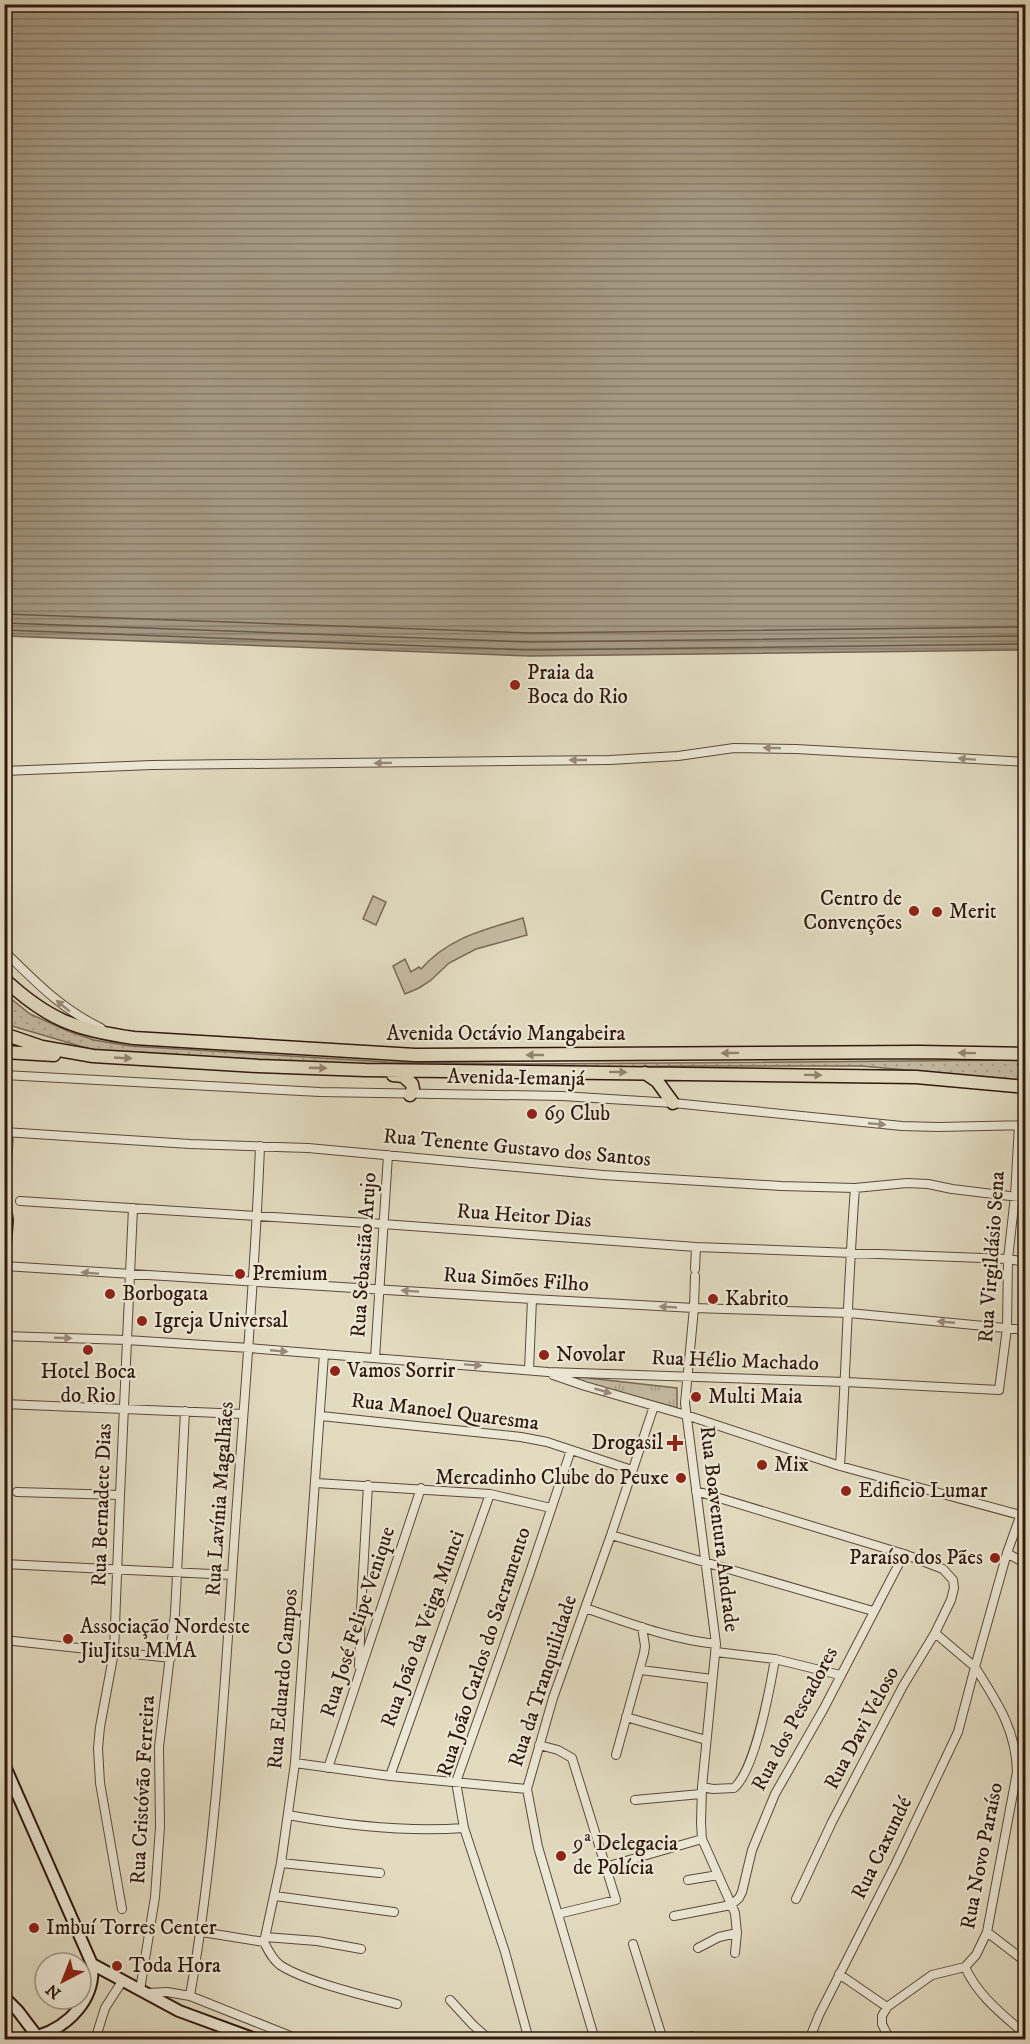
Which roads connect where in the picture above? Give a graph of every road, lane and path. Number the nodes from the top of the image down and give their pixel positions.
1 (1026, 762) edge
2 (4, 771) edge
3 (4, 951) edge
4 (4, 979) edge
5 (4, 1034) edge
6 (134, 1038) junction
7 (4, 1052) edge
8 (1026, 1054) edge
9 (93, 1056) junction
10 (365, 1070) junction
11 (645, 1073) junction
12 (4, 1075) edge
13 (1026, 1087) edge
14 (410, 1095) junction
15 (673, 1102) junction
16 (1022, 1125) edge
17 (4, 1132) edge
18 (260, 1146) junction
19 (388, 1155) junction
20 (855, 1188) junction
21 (1015, 1196) junction
22 (1026, 1198) edge
23 (20, 1201) dead end
24 (4, 1202) edge
25 (133, 1208) junction
26 (257, 1216) junction
27 (383, 1224) junction
28 (696, 1247) junction
29 (850, 1252) junction
30 (1008, 1259) junction
31 (4, 1262) edge
32 (1026, 1262) edge
33 (4, 1266) edge
34 (131, 1276) junction
35 (253, 1282) junction
36 (379, 1289) junction
37 (532, 1299) junction
38 (694, 1308) junction
39 (849, 1313) junction
40 (1007, 1328) junction
41 (1026, 1330) edge
42 (4, 1336) edge
43 (127, 1340) junction
44 (249, 1348) junction
45 (324, 1354) junction
46 (375, 1358) junction
47 (529, 1370) junction
48 (548, 1372) junction
49 (687, 1377) junction
50 (846, 1382) junction
51 (999, 1390) joint
52 (4, 1404) edge
53 (654, 1406) junction
54 (124, 1408) junction
55 (185, 1411) junction
56 (243, 1414) junction
57 (686, 1415) junction
58 (321, 1416) junction
59 (571, 1450) junction
60 (840, 1466) junction
61 (632, 1470) junction
62 (316, 1483) junction
63 (368, 1485) junction
64 (422, 1488) junction
65 (696, 1491) junction
66 (17, 1492) dead end
67 (490, 1494) junction
68 (120, 1495) junction
69 (1026, 1500) edge
70 (551, 1508) junction
71 (1020, 1515) junction
72 (611, 1535) junction
73 (1007, 1553) junction
74 (904, 1554) junction
75 (706, 1562) junction
76 (4, 1564) edge
77 (1026, 1564) edge
78 (117, 1571) junction
79 (178, 1573) junction
80 (232, 1575) junction
81 (585, 1608) junction
82 (873, 1611) junction
83 (642, 1627) junction
84 (936, 1634) junction
85 (4, 1640) edge
86 (716, 1648) junction
87 (114, 1652) junction
88 (171, 1658) junction
89 (775, 1659) junction
90 (975, 1667) junction
91 (641, 1670) junction
92 (359, 1674) junction
93 (840, 1675) junction
94 (712, 1679) junction
95 (626, 1717) junction
96 (706, 1740) junction
97 (538, 1745) junction
98 (616, 1755) dead end
99 (295, 1763) junction
100 (4, 1764) edge
101 (328, 1768) junction
102 (390, 1776) junction
103 (456, 1782) junction
104 (527, 1790) junction
105 (701, 1790) junction
106 (635, 1800) dead end
107 (288, 1815) junction
108 (464, 1828) junction
109 (702, 1839) junction
110 (282, 1863) junction
111 (605, 1867) junction
112 (380, 1873) dead end
113 (718, 1875) junction
114 (688, 1880) dead end
115 (275, 1896) junction
116 (796, 1899) dead end
117 (731, 1905) junction
118 (123, 1909) dead end
119 (394, 1912) dead end
120 (558, 1914) junction
121 (674, 1916) dead end
122 (202, 1932) junction
123 (987, 1932) junction
124 (737, 1933) junction
125 (265, 1939) junction
126 (633, 1944) dead end
127 (698, 1948) dead end
128 (362, 1949) dead end
129 (86, 1951) edge
130 (735, 1953) dead end
131 (1026, 1962) edge
132 (93, 1965) edge
133 (965, 1967) junction
134 (839, 1974) junction
135 (123, 1980) junction
136 (144, 1991) junction
137 (190, 1996) junction
138 (4, 1997) edge
139 (450, 2000) dead end
140 (397, 2004) dead end
141 (887, 2007) junction
142 (76, 2011) edge
143 (1026, 2035) edge
144 (692, 2036) dead end
145 (39, 2038) edge
146 (298, 2038) edge
147 (95, 2040) edge
148 (258, 2040) edge
149 (490, 2040) edge
150 (529, 2040) edge
151 (594, 2040) edge
152 (663, 2040) edge
153 (678, 2040) edge
154 (809, 2040) edge
155 (890, 2040) edge

1 -> 2 street
6 -> 3 street
4 - 6 main road, Avenida Octávio Mangabeira
5 - 9 main road, Avenida Octávio Mangabeira
8 -> 6 main road, Avenida Octávio Mangabeira
7 - 9 main road
9 -> 10 main road, Avenida Octávio Mangabeira
10 -> 11 main road, Avenida Octávio Mangabeira
10 - 14 main road
11 -> 13 main road, Avenida Octávio Mangabeira
11 - 15 main road
12 - 14 street, Avenida Iemanjá
14 - 15 street, Avenida Iemanjá
15 -> 16 street, Avenida Iemanjá
16 - 21 street, Rua Virgildásio Sena
17 - 18 street, Rua Tenente Gustavo dos Santos
18 - 19 street, Rua Tenente Gustavo dos Santos
18 - 26 street, Rua Lavínia Magalhães
19 - 20 street, Rua Tenente Gustavo dos Santos
19 - 27 street, Rua Sebastião Arujo
20 - 21 street, Rua Tenente Gustavo dos Santos
20 - 29 street
21 - 22 street, Rua Tenente Gustavo dos Santos
21 - 30 street, Rua Virgildásio Sena
23 - 25 street, Rua Heitor Dias
24 - 31 street
25 - 26 street, Rua Heitor Dias
25 - 34 street, Rua Bernadete Dias
26 - 27 street, Rua Heitor Dias
26 - 35 street, Rua Lavínia Magalhães
27 - 28 street, Rua Heitor Dias
27 - 36 street, Rua Sebastião Arujo
28 - 29 street, Rua Heitor Dias
28 - 38 street, Rua Boaventura Andrade
29 - 30 street, Rua Heitor Dias
29 - 39 street
30 - 32 street, Rua Heitor Dias
30 - 40 street, Rua Virgildásio Sena
34 -> 33 street, Rua Simões Filho
34 - 35 street, Rua Simões Filho
34 - 43 street, Rua Bernadete Dias
35 - 36 street, Rua Simões Filho
35 - 44 street, Rua Lavínia Magalhães
37 -> 36 street, Rua Simões Filho
36 - 46 street, Rua Sebastião Arujo
38 -> 37 street, Rua Simões Filho
37 - 47 street
38 - 39 street, Rua Simões Filho
38 - 49 street, Rua Boaventura Andrade
40 -> 39 street, Rua Simões Filho
39 - 50 street
40 - 41 street, Rua Simões Filho
40 - 51 street, Rua Virgildásio Sena
42 -> 43 street, Rua Hélio Machado
43 - 44 street, Rua Hélio Machado
43 - 54 street, Rua Bernadete Dias
44 -> 45 street, Rua Hélio Machado
44 - 56 street, Rua Lavínia Magalhães
45 - 46 street, Rua Hélio Machado
45 - 58 street, Rua Eduardo Campos
46 -> 47 street, Rua Hélio Machado
47 - 48 street, Rua Hélio Machado
48 - 49 street, Rua Hélio Machado
48 -> 53 street
49 - 50 street, Rua Hélio Machado
49 - 57 street, Rua Boaventura Andrade
50 - 51 street, Rua Hélio Machado
50 - 60 street
52 - 54 street
53 - 57 street
53 - 61 street, Rua da Tranquilidade
54 - 55 street
54 - 68 street, Rua Bernadete Dias
55 - 56 street
55 - 79 street, Rua Cristóvão Ferreira
56 - 80 street, Rua Lavínia Magalhães
57 - 60 street
57 - 65 street, Rua Boaventura Andrade
58 - 59 street, Rua Manoel Quaresma
58 - 62 street, Rua Eduardo Campos
59 - 61 street, Rua Manoel Quaresma
59 - 70 street, Rua João Carlos do Sacramento
60 - 71 street
61 - 72 street, Rua da Tranquilidade
62 - 63 street
62 - 99 street, Rua Eduardo Campos
63 - 64 street
63 - 92 street
64 - 67 street
64 - 92 street, Rua José Felipe Venique
65 - 74 street
65 - 75 street, Rua Boaventura Andrade
66 - 68 street
67 - 70 street
67 - 102 street, Rua João da Veiga Munci
68 - 78 street, Rua Bernadete Dias
69 - 71 street
70 - 103 street, Rua João Carlos do Sacramento
71 - 73 street
72 - 75 street
72 - 81 street, Rua da Tranquilidade
73 - 77 street
73 - 90 street
74 - 82 street, Rua dos Pescadores
74 - 84 street, Rua Davi Veloso
75 - 82 street
75 - 86 street, Rua Boaventura Andrade
76 - 78 street
78 - 79 street
78 - 87 street, Rua Bernadete Dias
79 - 80 street
79 - 88 street, Rua Cristóvão Ferreira
80 - 122 street, Rua Lavínia Magalhães
81 - 83 street
81 - 97 street, Rua da Tranquilidade
82 - 93 street, Rua dos Pescadores
83 - 86 street
83 - 91 street
84 - 90 street, Rua Novo Paraíso
84 - 116 street, Rua Davi Veloso
85 - 87 street
86 - 89 street
86 - 94 street, Rua Boaventura Andrade
87 - 88 street
87 - 118 street, Rua Bernadete Dias
88 - 136 street, Rua Cristóvão Ferreira
89 - 93 street
89 - 105 street
90 - 123 street, Rua Novo Paraíso
90 - 134 street, Rua Caxundé
91 - 94 street
91 - 95 street
92 - 101 street, Rua José Felipe Venique
93 - 117 street, Rua dos Pescadores
94 - 96 street, Rua Boaventura Andrade
95 - 96 street
95 - 98 street
96 - 105 street, Rua Boaventura Andrade
97 - 104 street, Rua da Tranquilidade
97 - 111 street
99 - 101 street
99 - 107 street, Rua Eduardo Campos
100 - 129 street
101 - 102 street
102 - 103 street
103 - 104 street
103 - 108 street, Rua João Carlos do Sacramento
104 - 120 street, Rua da Tranquilidade
105 - 106 street
105 - 109 street, Rua Boaventura Andrade
107 - 108 street
107 - 110 street, Rua Eduardo Campos
108 - 150 street, Rua João Carlos do Sacramento
109 - 111 street
109 - 113 street
110 - 112 street
110 - 115 street, Rua Eduardo Campos
111 - 120 street
113 - 114 street
113 - 117 street
115 - 119 street
115 - 125 street, Rua Eduardo Campos
117 - 121 street
117 - 124 street
120 - 151 street, Rua da Tranquilidade
122 - 125 street
122 - 137 street, Rua Lavínia Magalhães
123 - 131 street
123 - 133 street, Rua Novo Paraíso
124 - 127 street
124 - 130 street
125 - 128 street
125 - 140 street
126 - 152 street
132 - 135 street
133 - 141 street
133 - 143 street
134 - 141 street
134 - 154 street, Rua Caxundé
135 - 136 street
135 - 147 street
136 - 137 street
136 - 148 street
137 - 146 street
138 - 145 street
139 - 149 street
141 - 155 street
142 - 145 street
144 - 153 street

